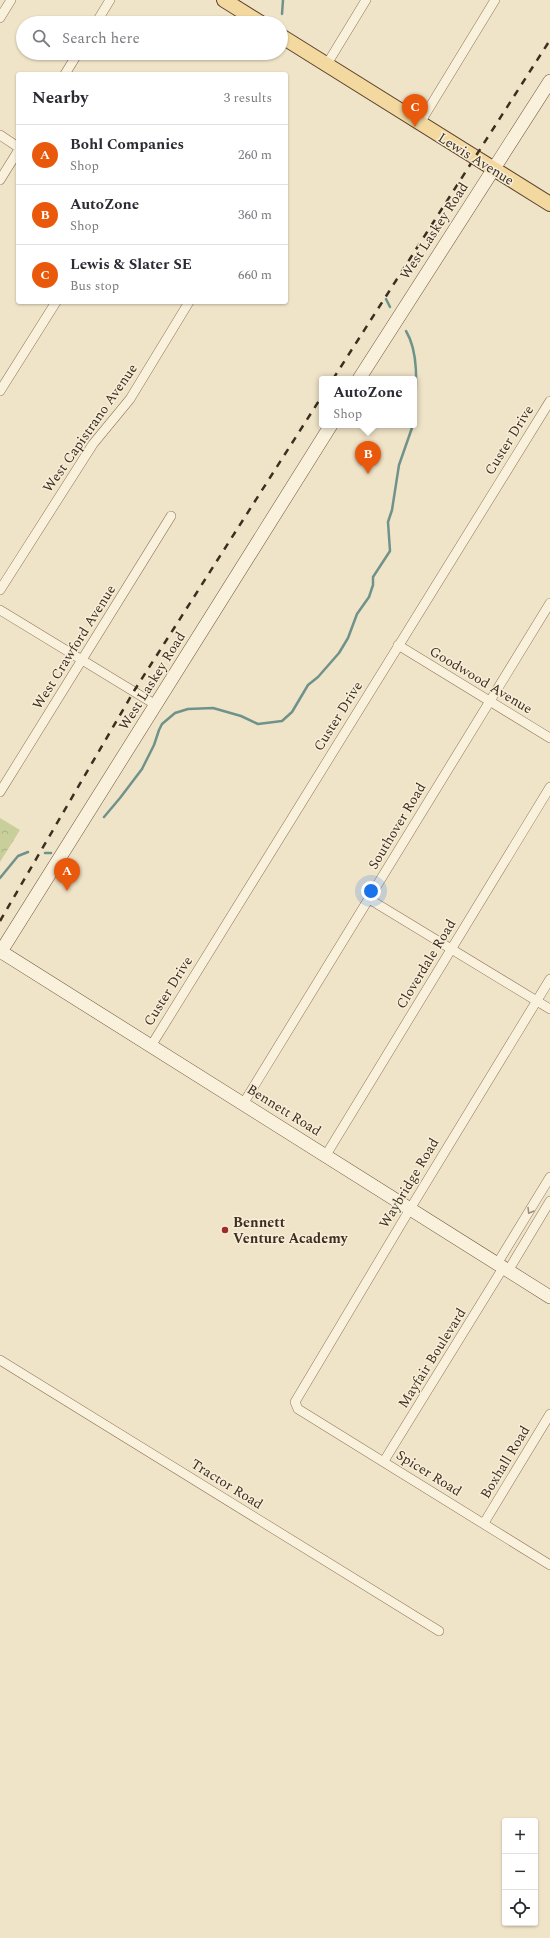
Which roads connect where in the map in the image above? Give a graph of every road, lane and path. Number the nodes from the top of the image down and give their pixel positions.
1 (11, 0) edge
2 (110, 0) edge
3 (366, 0) edge
4 (495, 0) edge
5 (232, 2) edge
6 (100, 16) edge
7 (251, 16) edge
8 (0, 18) edge
9 (288, 40) edge
10 (74, 60) edge
11 (327, 64) junction
12 (66, 72) edge
13 (550, 81) edge
14 (420, 123) junction
15 (0, 136) edge
16 (16, 146) edge
17 (16, 154) edge
18 (493, 170) junction
19 (0, 180) edge
20 (550, 204) edge
21 (55, 304) edge
22 (188, 304) edge
23 (361, 376) edge
24 (0, 392) edge
25 (550, 401) edge
26 (329, 428) edge
27 (171, 516) dead end
28 (0, 590) edge
29 (550, 603) edge
30 (0, 610) edge
31 (398, 646) junction
32 (82, 660) junction
33 (490, 702) junction
34 (156, 705) junction
35 (550, 738) edge
36 (550, 787) edge
37 (0, 792) edge
38 (369, 899) junction
39 (451, 949) junction
40 (0, 952) edge
41 (550, 979) edge
42 (537, 1001) junction
43 (550, 1009) edge
44 (151, 1046) junction
45 (243, 1104) junction
46 (326, 1155) junction
47 (550, 1177) edge
48 (550, 1201) edge
49 (410, 1209) junction
50 (502, 1268) junction
51 (550, 1297) edge
52 (0, 1360) edge
53 (295, 1402) joint
54 (550, 1414) edge
55 (384, 1462) junction
56 (484, 1524) junction
57 (550, 1565) edge
58 (440, 1631) dead end

1 - 8 street
2 - 6 street
3 - 11 street
4 - 14 street
5 - 7 main road
9 - 11 main road, Lewis Avenue
10 - 12 street
11 - 14 main road, Lewis Avenue
13 - 18 main road, West Laskey Road
14 - 18 main road, Lewis Avenue
15 - 16 street
17 - 19 street
18 - 20 main road, Lewis Avenue
18 - 23 main road, West Laskey Road
21 - 24 street
22 - 28 street, West Capistrano Avenue
25 - 31 street, Custer Drive
26 - 34 main road, West Laskey Road
27 - 32 street, West Crawford Avenue
29 - 33 street, Southover Road
30 - 32 street
31 - 33 street, Goodwood Avenue
31 - 44 street, Custer Drive
32 - 34 street
32 - 37 street, West Crawford Avenue
33 - 35 street, Goodwood Avenue
33 - 38 street, Southover Road
34 - 40 main road, West Laskey Road
36 - 39 street, Cloverdale Road
38 - 39 street
38 - 45 street, Southover Road
39 - 42 street
39 - 46 street, Cloverdale Road
40 - 44 main road, Bennett Road
41 - 42 street, Waybridge Road
42 - 43 street
42 - 49 street, Waybridge Road
44 - 45 main road, Bennett Road
45 - 46 main road, Bennett Road
46 - 49 main road, Bennett Road
47 -> 50 street, Mayfair Boulevard
48 - 50 street, Mayfair Boulevard
49 - 50 main road, Bennett Road
49 - 53 street, Waybridge Road
50 - 51 main road, Bennett Road
50 - 55 street, Mayfair Boulevard
52 - 58 street, Tractor Road
53 - 55 street, Spicer Road
54 - 56 street, Boxhall Road
55 - 56 street, Spicer Road
56 - 57 street, Spicer Road

